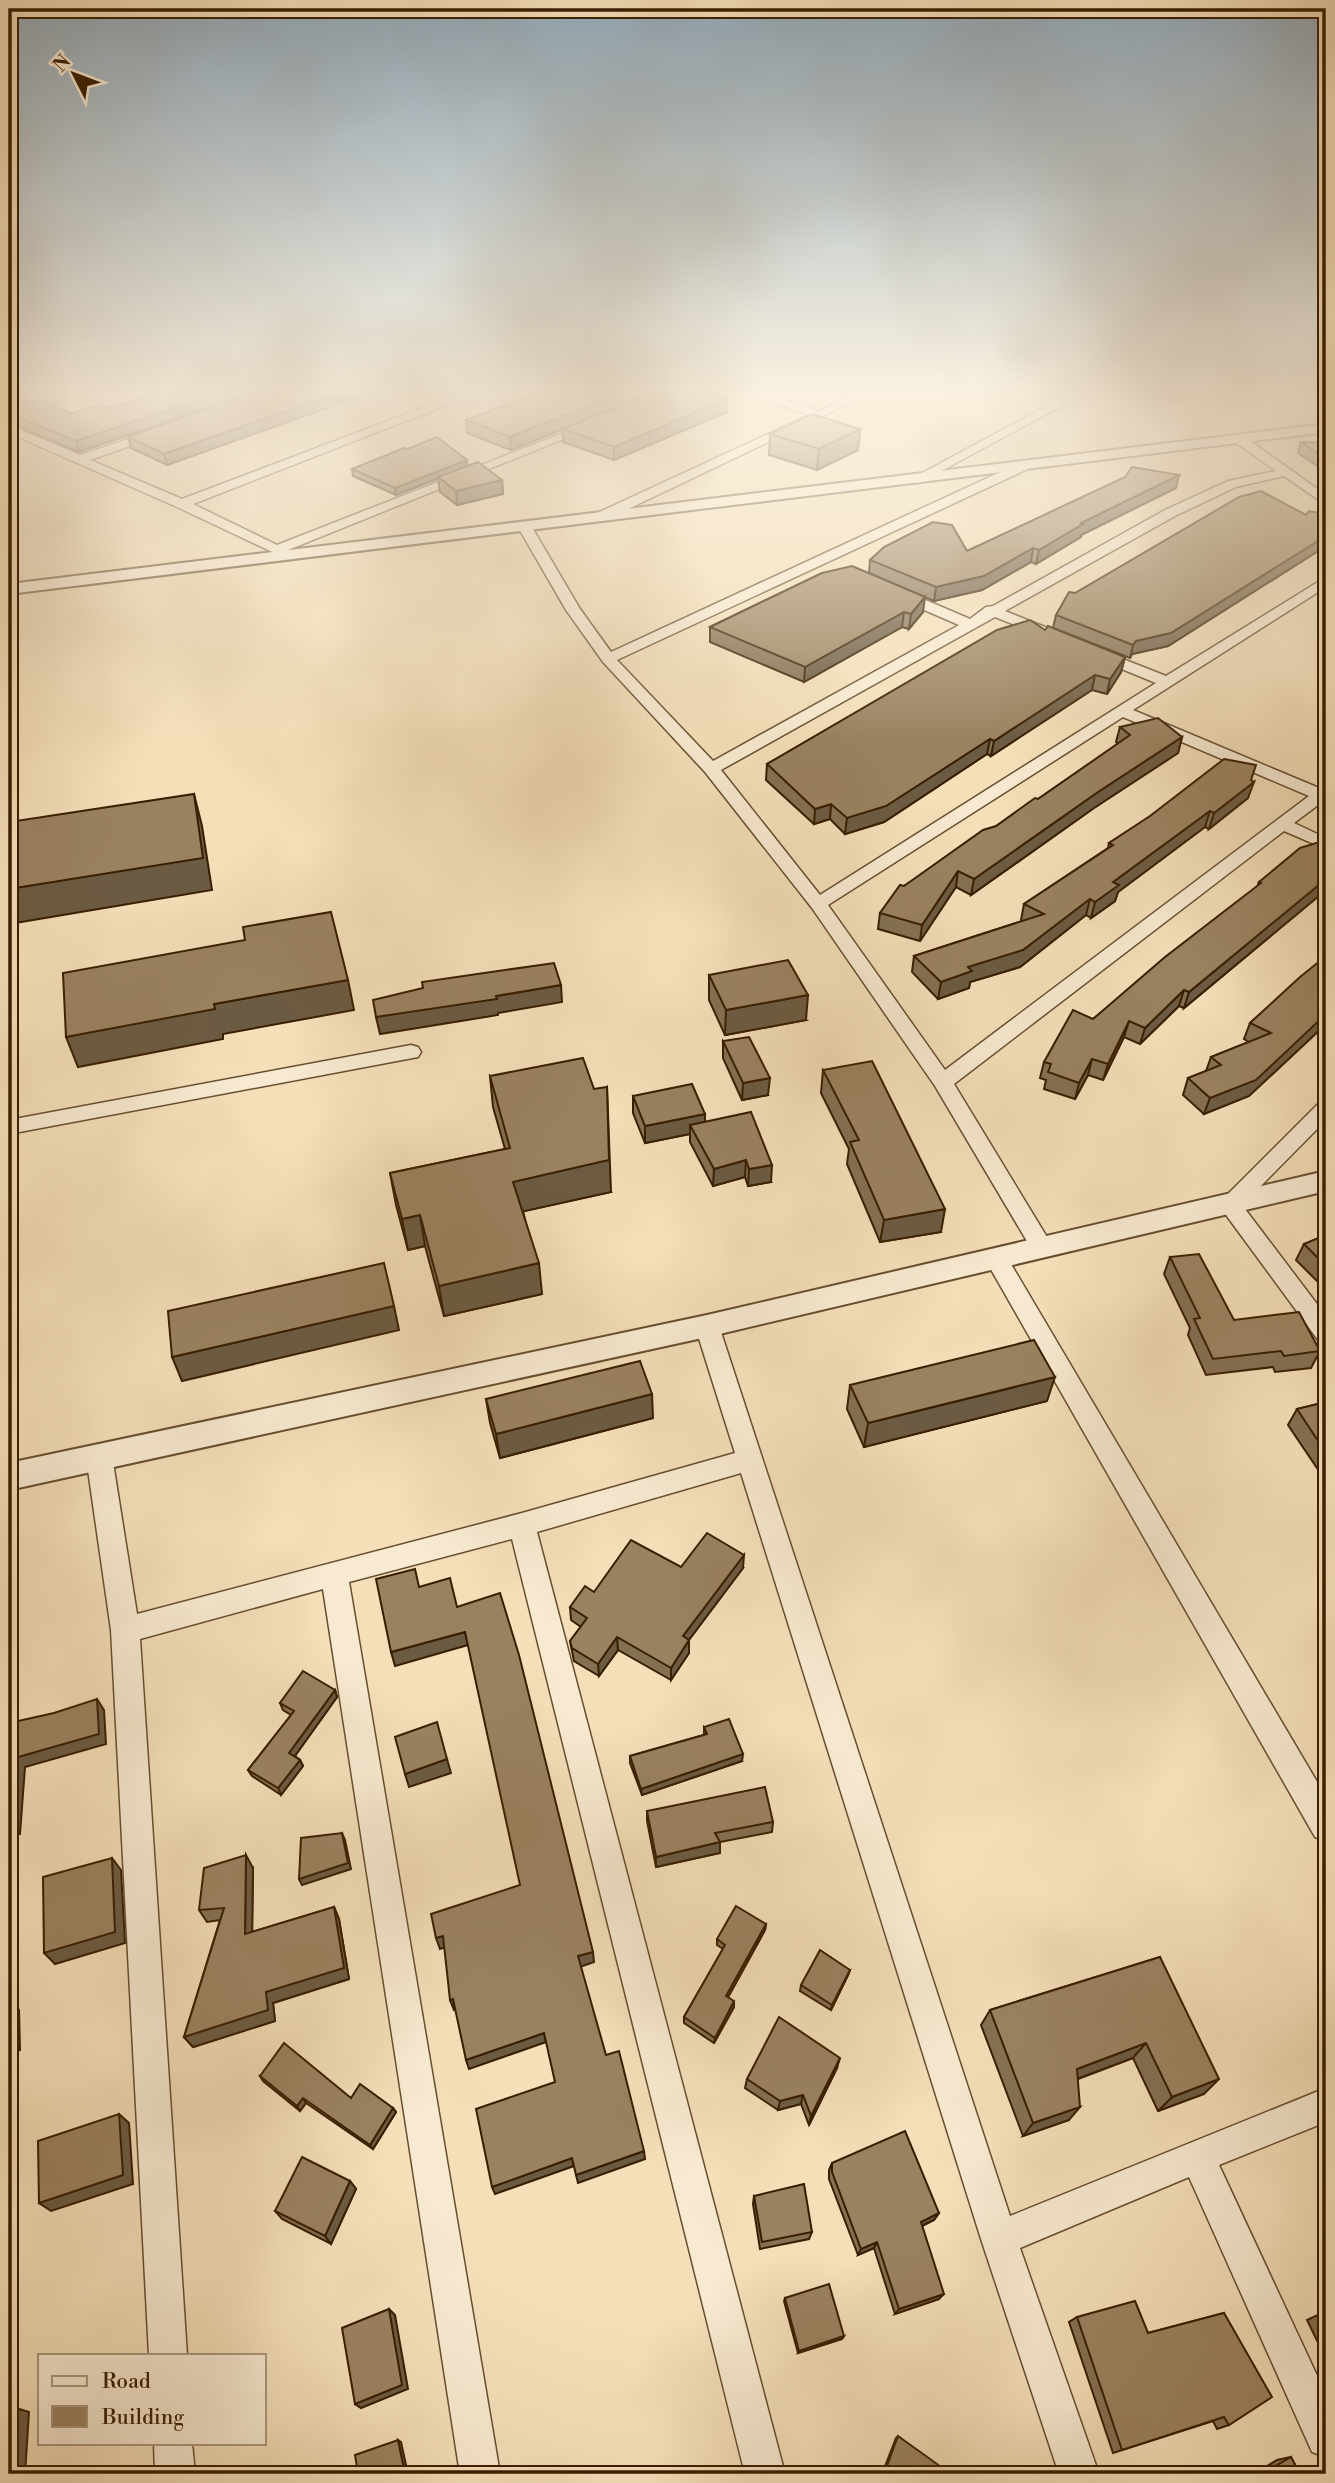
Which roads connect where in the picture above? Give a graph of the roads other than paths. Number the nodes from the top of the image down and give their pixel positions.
1 (190, 508) edge
2 (389, 508) edge
3 (620, 508) edge
4 (681, 508) edge
5 (940, 508) edge
6 (1182, 508) edge
7 (598, 518) junction
8 (525, 527) junction
9 (281, 552) junction
10 (1326, 580) edge
11 (883, 587) edge
12 (9, 589) edge
13 (991, 610) junction
14 (968, 623) junction
15 (608, 659) junction
16 (1167, 682) junction
17 (1122, 711) junction
18 (711, 769) junction
19 (1323, 793) edge
20 (1282, 824) junction
21 (1326, 844) edge
22 (818, 904) junction
23 (411, 1052) dead end
24 (943, 1082) junction
25 (1326, 1108) edge
26 (9, 1128) edge
27 (1326, 1181) edge
28 (1229, 1204) junction
29 (1042, 1247) junction
30 (997, 1260) junction
31 (707, 1326) junction
32 (1326, 1333) edge
33 (99, 1456) junction
34 (748, 1460) junction
35 (9, 1477) edge
36 (522, 1525) junction
37 (334, 1574) junction
38 (125, 1630) junction
39 (1326, 1826) edge
40 (1326, 2105) edge
41 (1197, 2156) junction
42 (999, 2239) junction
43 (168, 2354) edge
44 (1326, 2438) edge
45 (173, 2444) edge
46 (175, 2474) edge
47 (480, 2474) edge
48 (765, 2474) edge
49 (1079, 2474) edge

1 - 9 street
2 - 9 street
3 - 7 street
4 - 7 street
5 - 15 street
6 - 13 street
7 - 8 street
8 - 9 street
8 - 15 street
9 - 12 street
10 - 16 street
11 - 14 street
13 - 14 street
13 - 16 street
14 - 18 street
15 - 18 street
16 - 17 street
17 - 19 street
17 - 22 street
18 - 22 street
19 - 20 street
20 - 21 street
20 - 24 street
22 - 24 street
23 - 26 street
24 - 29 street
25 - 28 street
27 - 28 street
28 - 29 street
28 - 32 street
29 - 30 street
30 - 31 street
30 - 39 street
31 - 33 street
31 - 34 street
33 - 35 street
33 - 38 street
34 - 36 street
34 - 42 street
36 - 37 street
36 - 48 street
37 - 38 street
37 - 47 street
38 - 43 street
40 - 41 street
41 - 42 street
41 - 44 street
42 - 49 street
45 - 46 street

